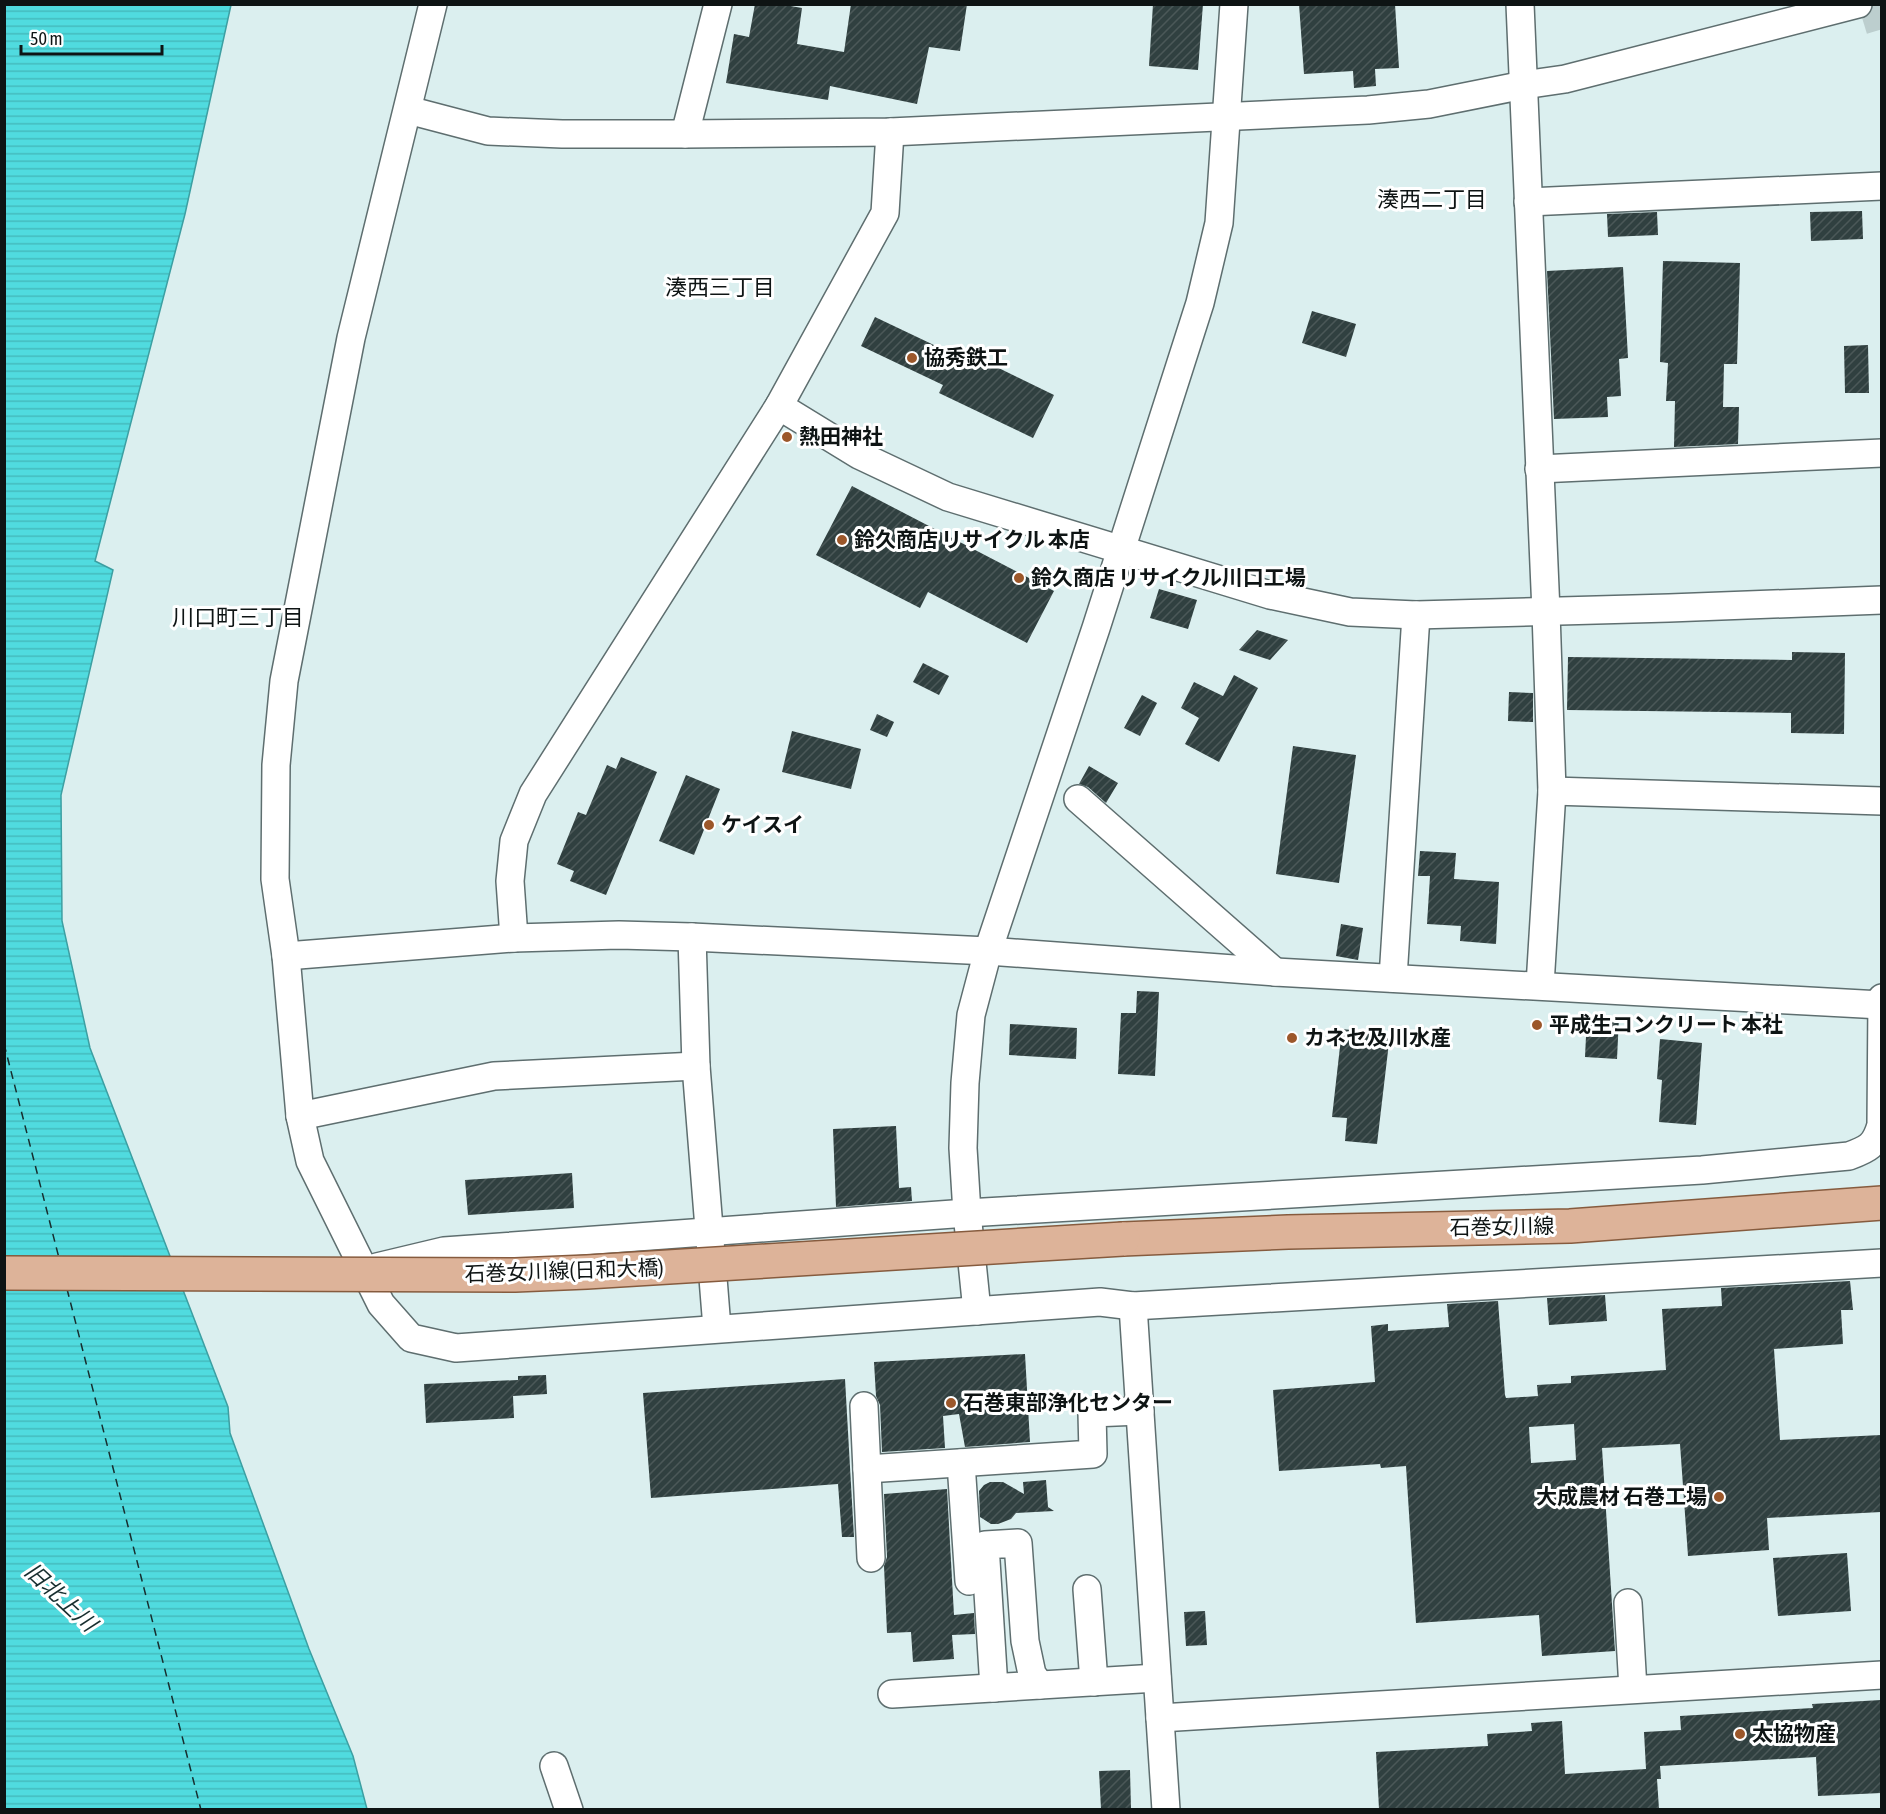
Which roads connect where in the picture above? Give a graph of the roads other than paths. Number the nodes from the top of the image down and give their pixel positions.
1 (433, 4) edge
2 (718, 4) edge
3 (1234, 4) edge
4 (1520, 4) edge
5 (1858, 4) edge
6 (1524, 85) junction
7 (408, 110) junction
8 (1227, 117) junction
9 (890, 132) junction
10 (685, 134) junction
11 (1881, 186) edge
12 (1528, 202) junction
13 (779, 406) junction
14 (1881, 453) edge
15 (1539, 469) junction
16 (1120, 550) junction
17 (1881, 600) edge
18 (1546, 612) junction
19 (1416, 615) junction
20 (1552, 791) junction
21 (1078, 798) dead end
22 (1881, 801) edge
23 (692, 937) junction
24 (513, 938) junction
25 (988, 951) junction
26 (286, 956) junction
27 (1275, 972) junction
28 (1393, 978) junction
29 (1540, 985) junction
30 (1881, 998) edge
31 (1881, 1005) edge
32 (696, 1066) junction
33 (300, 1116) junction
34 (1881, 1203) edge
35 (967, 1213) junction
36 (710, 1232) junction
37 (1123, 1239) joint
38 (1881, 1263) edge
39 (364, 1270) junction
40 (4, 1273) edge
41 (1133, 1306) junction
42 (977, 1311) junction
43 (717, 1328) junction
44 (864, 1407) dead end
45 (1140, 1411) junction
46 (961, 1463) junction
47 (867, 1469) junction
48 (872, 1558) dead end
49 (1087, 1590) dead end
50 (1628, 1603) dead end
51 (1881, 1675) edge
52 (1157, 1678) junction
53 (1094, 1682) junction
54 (1040, 1685) junction
55 (985, 1688) junction
56 (1633, 1689) junction
57 (892, 1694) dead end
58 (1160, 1718) junction
59 (554, 1766) dead end
60 (569, 1809) edge
61 (1166, 1809) edge

1 - 7 street
2 - 10 street
3 - 8 street
4 - 6 street
5 - 6 street
6 - 8 street
6 - 12 street
7 - 10 street
7 - 26 street
8 - 9 street
8 - 16 street
9 - 10 street
9 - 13 street
11 - 12 street
12 - 15 street
13 - 16 street
13 - 24 street
14 - 15 street
15 - 18 street
16 - 19 street
16 - 25 street
17 - 18 street
18 - 19 street
18 - 20 street
19 - 28 street
20 - 22 street
20 - 29 street
21 - 27 street
23 - 24 street
23 - 25 street
23 - 32 street
24 - 26 street
25 - 27 street
25 - 35 street
26 - 33 street
27 - 28 street
28 - 29 street
29 - 31 street
30 - 31 street
31 - 35 street
32 - 33 street
32 - 36 street
33 - 39 street
34 - 37 main road, 石巻女川線
35 - 36 street
35 - 42 street
36 - 39 street
36 - 43 street
37 - 40 main road, 石巻女川線(日和大橋), bridge
38 - 41 street
39 - 43 street
41 - 42 street
41 - 45 street
42 - 43 street
44 - 47 street
45 - 46 street
45 - 52 street
46 - 47 street
46 - 55 street
47 - 48 street
49 - 53 street
50 - 56 street
51 - 56 street
52 - 53 street
52 - 58 street
53 - 54 street
54 - 55 street
54 - 55 street
55 - 57 street
56 - 58 street
58 - 61 street
59 - 60 street

